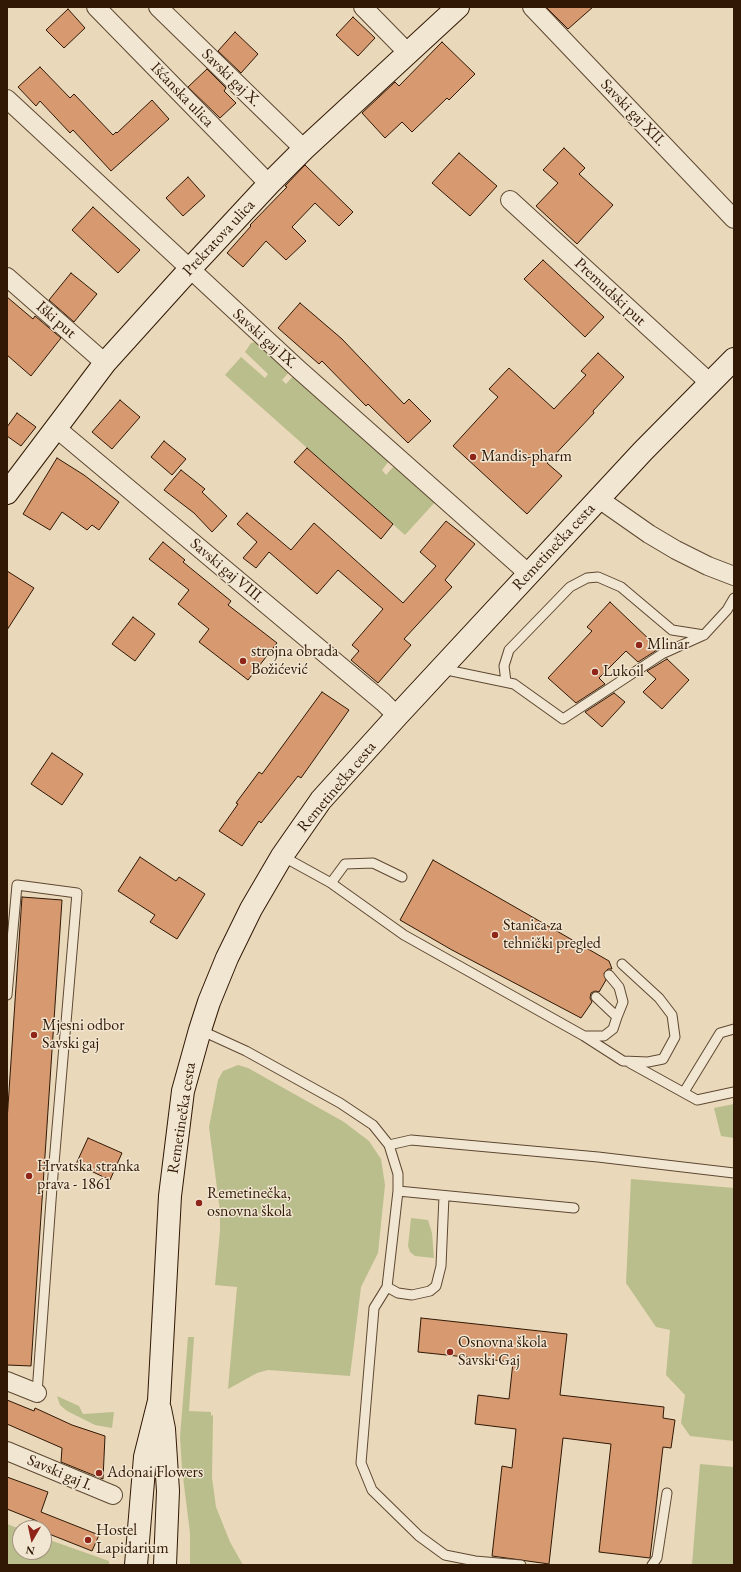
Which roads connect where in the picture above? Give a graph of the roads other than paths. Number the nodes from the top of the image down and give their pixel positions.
1 (96, 7) edge
2 (158, 7) edge
3 (363, 7) edge
4 (458, 7) edge
5 (532, 7) edge
6 (409, 54) junction
7 (7, 99) edge
8 (304, 149) junction
9 (268, 184) junction
10 (510, 200) dead end
11 (734, 219) edge
12 (189, 270) junction
13 (7, 277) edge
14 (734, 359) edge
15 (104, 363) junction
16 (710, 383) junction
17 (56, 428) junction
18 (7, 493) edge
19 (599, 498) junction
20 (529, 574) junction
21 (734, 576) edge
22 (734, 598) edge
23 (704, 635) junction
24 (442, 669) junction
25 (506, 682) junction
26 (397, 716) junction
27 (282, 856) junction
28 (402, 877) dead end
29 (331, 883) junction
30 (622, 964) dead end
31 (609, 975) dead end
32 (7, 995) edge
33 (596, 997) dead end
34 (617, 1017) junction
35 (734, 1029) edge
36 (200, 1030) junction
37 (584, 1036) junction
38 (629, 1062) junction
39 (684, 1092) junction
40 (734, 1092) edge
41 (389, 1145) junction
42 (734, 1173) edge
43 (398, 1191) junction
44 (444, 1196) junction
45 (574, 1208) dead end
46 (387, 1287) junction
47 (7, 1381) edge
48 (37, 1393) joint
49 (159, 1401) junction
50 (7, 1451) edge
51 (667, 1493) dead end
52 (113, 1495) dead end
53 (167, 1539) junction
54 (136, 1565) edge
55 (165, 1565) edge
56 (174, 1565) edge
57 (520, 1565) edge
58 (652, 1565) edge

1 - 9 street, Išćanska ulica
2 - 8 street, Savski gaj X.
3 - 6 street
4 - 6 main road, Prekratova ulica
5 - 11 street, Savski gaj XII.
6 - 8 main road, Prekratova ulica
7 - 12 street, Savski gaj IX.
8 - 9 main road, Prekratova ulica
9 - 12 main road, Prekratova ulica
10 - 16 street, Premudski put
12 - 15 main road, Prekratova ulica
12 - 20 street, Savski gaj IX.
13 - 15 street, Iški put
14 - 16 main road, Remetinečka cesta
15 - 17 main road, Prekratova ulica
16 - 19 main road, Remetinečka cesta
17 - 18 main road, Prekratova ulica
17 - 26 street, Savski gaj VIII.
19 - 20 main road, Remetinečka cesta
19 - 21 street
20 - 24 main road, Remetinečka cesta
22 - 23 lane
23 - 25 lane
23 - 25 lane
24 - 25 lane
24 - 26 main road, Remetinečka cesta
26 - 27 main road, Remetinečka cesta
27 - 29 lane
27 - 36 main road, Remetinečka cesta
28 - 29 lane
29 - 37 lane
30 - 38 lane
31 - 34 lane
32 - 48 lane
33 - 34 lane
34 - 37 lane
35 - 39 lane
36 - 41 lane
36 - 49 main road, Remetinečka cesta
37 - 38 lane
38 - 39 lane
39 - 40 lane
41 - 42 lane
41 - 43 lane
43 - 44 lane
43 - 46 lane
44 - 45 lane
44 - 46 lane
46 - 57 lane
47 - 48 street
49 - 53 main road, Remetinečka cesta
49 - 54 main road, Remetinečka cesta
50 - 52 street, Savski gaj I.
51 - 58 lane
53 - 55 main road, Remetinečka cesta
53 - 56 main road

